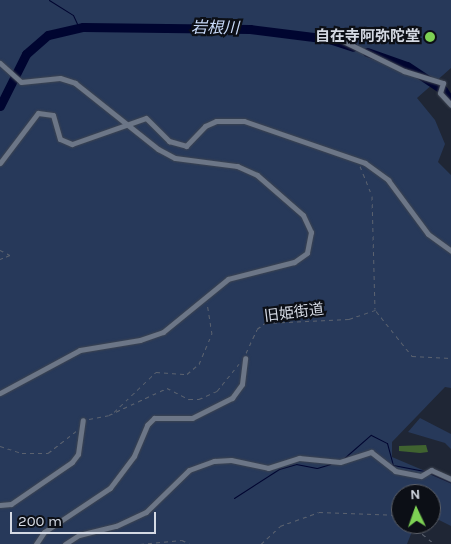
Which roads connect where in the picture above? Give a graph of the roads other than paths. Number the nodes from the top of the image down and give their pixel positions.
1 (343, 41) dead end
2 (0, 63) edge
3 (451, 105) edge
4 (129, 125) junction
5 (0, 163) edge
6 (451, 251) edge
7 (245, 358) road end
8 (0, 393) edge
9 (83, 420) road end
10 (451, 479) edge
11 (0, 505) edge
12 (36, 544) edge
13 (65, 544) edge

1 - 3 street
2 - 4 street
4 - 5 street
4 - 6 street
4 - 8 street
7 - 12 street
9 - 11 street
10 - 13 street

